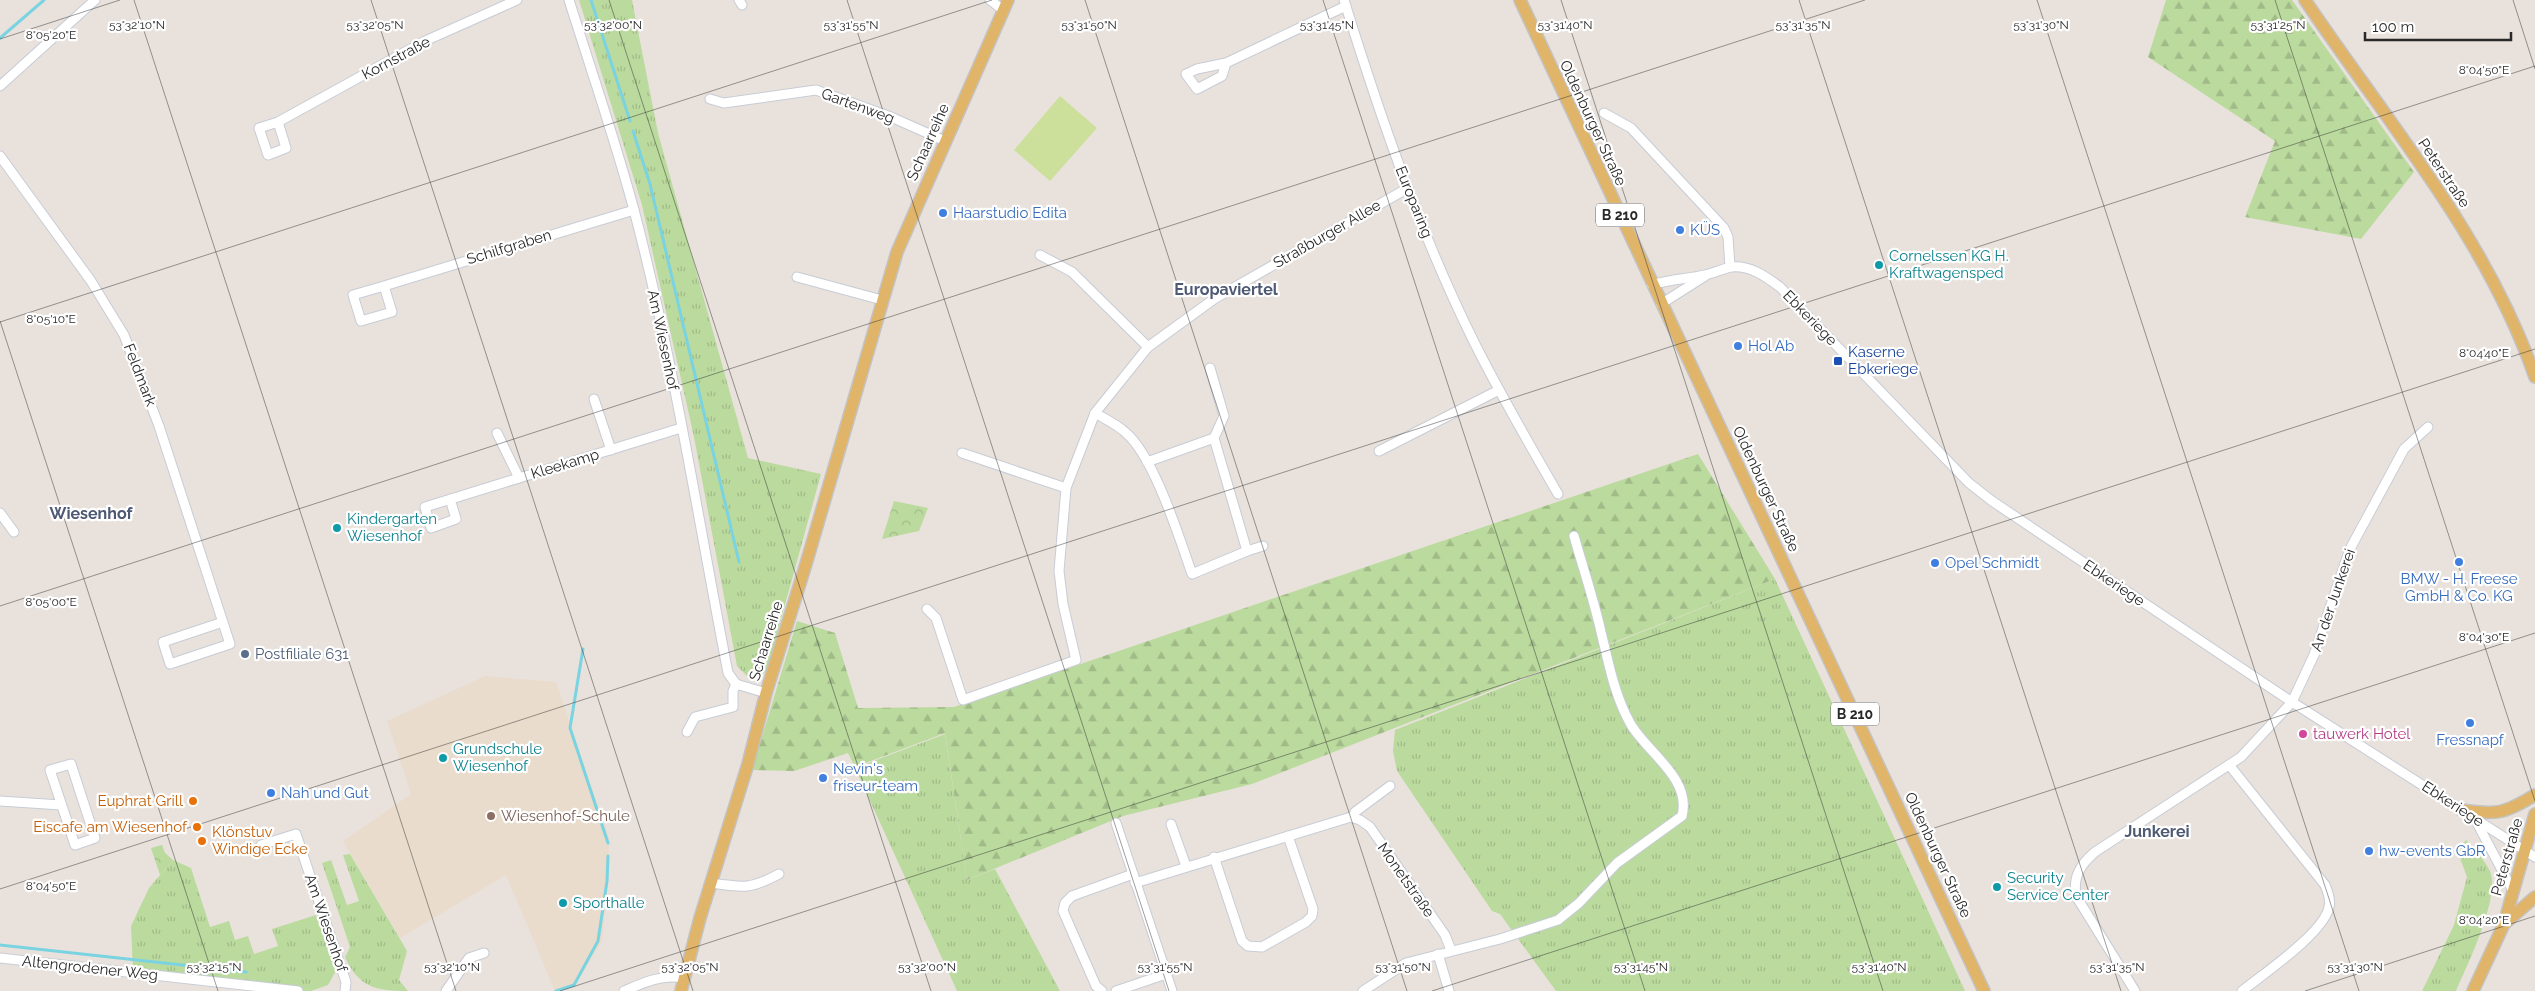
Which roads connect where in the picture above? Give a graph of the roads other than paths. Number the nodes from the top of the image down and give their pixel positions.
1 (96, 0) edge
2 (517, 0) edge
3 (569, 0) edge
4 (990, 0) edge
5 (1520, 0) edge
6 (2305, 0) edge
7 (1345, 3) edge
8 (1006, 5) edge
9 (1226, 63) dead end
10 (0, 86) edge
11 (710, 99) dead end
12 (1604, 113) dead end
13 (278, 122) dead end
14 (945, 141) junction
15 (0, 156) edge
16 (1408, 188) junction
17 (634, 210) junction
18 (1040, 255) dead end
19 (1730, 268) junction
20 (1706, 275) junction
21 (797, 277) dead end
22 (1652, 285) junction
23 (384, 286) junction
24 (882, 300) junction
25 (1661, 304) junction
26 (1148, 347) junction
27 (1210, 368) dead end
28 (2535, 377) edge
29 (1499, 390) junction
30 (594, 399) dead end
31 (1096, 413) junction
32 (2428, 427) dead end
33 (681, 428) junction
34 (497, 433) dead end
35 (1214, 438) junction
36 (611, 450) junction
37 (1379, 451) dead end
38 (962, 452) dead end
39 (1147, 462) junction
40 (519, 478) junction
41 (1066, 488) junction
42 (1558, 494) dead end
43 (450, 499) dead end
44 (0, 513) edge
45 (14, 532) dead end
46 (1574, 536) dead end
47 (1263, 546) dead end
48 (1247, 551) junction
49 (927, 609) dead end
50 (223, 622) junction
51 (736, 684) junction
52 (766, 693) junction
53 (2292, 702) junction
54 (687, 732) dead end
55 (2230, 766) junction
56 (1390, 786) dead end
57 (2535, 795) edge
58 (0, 801) edge
59 (61, 805) junction
60 (2461, 810) junction
61 (2535, 814) edge
62 (2474, 817) junction
63 (1353, 818) junction
64 (1116, 823) dead end
65 (1171, 824) dead end
66 (1288, 836) junction
67 (261, 845) dead end
68 (2530, 854) edge
69 (1214, 857) junction
70 (1186, 866) junction
71 (779, 874) dead end
72 (1134, 879) junction
73 (712, 883) junction
74 (2513, 891) junction
75 (2535, 897) edge
76 (2504, 924) junction
77 (1451, 950) junction
78 (484, 953) dead end
79 (1438, 954) junction
80 (0, 958) edge
81 (1166, 974) junction
82 (683, 978) junction
83 (298, 991) edge
84 (345, 991) edge
85 (446, 991) edge
86 (624, 991) edge
87 (681, 991) edge
88 (1102, 991) edge
89 (1116, 991) edge
90 (1172, 991) edge
91 (1363, 991) edge
92 (1449, 991) edge
93 (1984, 991) edge
94 (2135, 991) edge
95 (2242, 991) edge
96 (2473, 991) edge

1 - 10 street
2 - 13 street, Kornstraße
3 - 17 street, Am Wiesenhof
4 - 8 street
5 - 22 main road, Oldenburger Straße / B 210
6 - 28 main road, Peterstraße
7 - 9 street, Europaring
7 - 16 street, Europaring
8 - 14 main road, Schaarreihe
11 - 14 street, Gartenweg
12 - 19 street
14 - 24 main road, Schaarreihe
15 - 50 street, Feldmark
16 - 26 street, Straßburger Allee
16 - 29 street, Europaring
17 - 23 street, Schilfgraben
17 - 33 street, Am Wiesenhof
18 - 26 street
19 - 20 street, Ebkeriege
19 - 53 street, Ebkeriege
20 - 22 street, Ebkeriege
20 - 25 street, Ebkeriege
21 - 24 street
22 - 25 main road, Oldenburger Straße / B 210
23 - 23 street, Schilfgraben
24 - 52 main road, Schaarreihe
25 - 93 main road, Oldenburger Straße / B 210
26 - 31 street, Straßburger Allee
27 - 35 street
29 - 37 street
29 - 42 street, Europaring
30 - 36 street, Kleekamp
31 - 39 street
31 - 41 street, Straßburger Allee
32 - 53 street, An der Junkerei
33 - 36 street, Kleekamp
33 - 51 street, Am Wiesenhof
34 - 40 street, Kleekamp
35 - 39 street
35 - 48 street
36 - 40 street, Kleekamp
38 - 41 street
39 - 48 street
40 - 43 street, Kleekamp
41 - 49 street, Straßburger Allee
44 - 45 street
46 - 77 street
47 - 48 street
50 - 50 street, Feldmark
51 - 52 street
51 - 54 street
52 - 73 main road, Schaarreihe
53 - 55 street, An der Junkerei
53 - 60 street, Ebkeriege
55 - 94 street, An der Junkerei
55 - 95 street
56 - 63 street
57 - 60 main road
58 - 59 street
59 - 59 street
60 - 62 street, Ebkeriege
61 - 68 main road, Peterstraße
62 - 68 street, Ebkeriege
62 - 74 street
63 - 66 street
63 - 77 street, Monetstraße
64 - 72 street
65 - 70 street
66 - 69 street
66 - 69 street
67 - 84 street, Am Wiesenhof
68 - 74 main road, Peterstraße
69 - 70 street
70 - 72 street
71 - 73 street
72 - 81 street
72 - 88 street
73 - 82 main road, Schaarreihe
74 - 76 main road, Peterstraße
75 - 76 main road
76 - 96 main road, Peterstraße
77 - 79 street
78 - 85 street
79 - 91 street
79 - 92 street
80 - 83 street, Altengrodener Weg
81 - 89 street
81 - 90 street
82 - 86 street
82 - 87 main road, Schaarreihe

